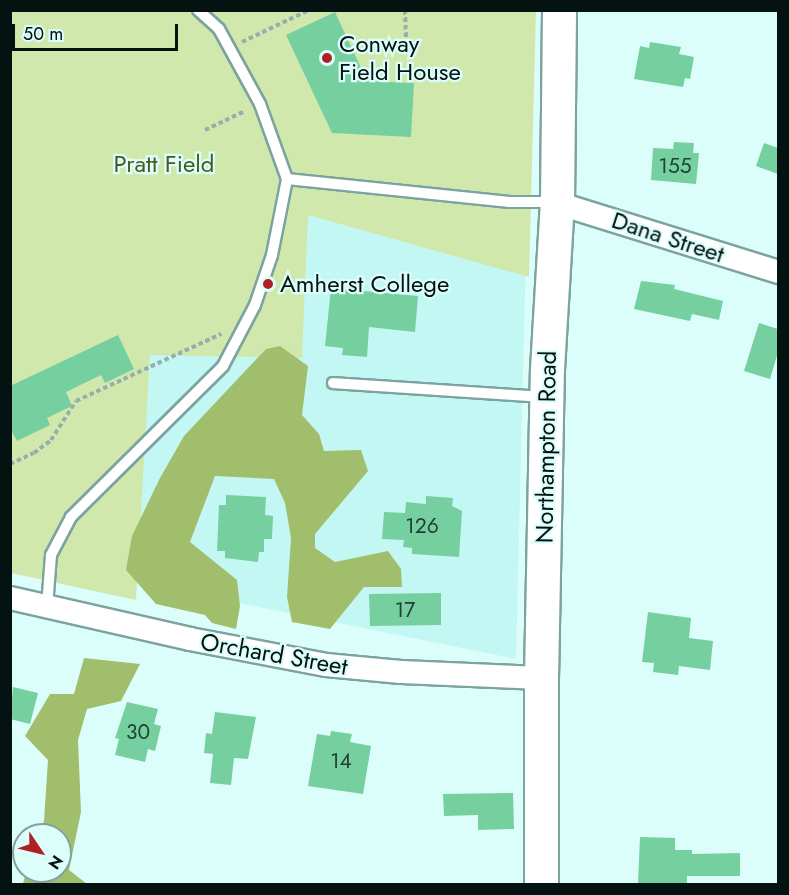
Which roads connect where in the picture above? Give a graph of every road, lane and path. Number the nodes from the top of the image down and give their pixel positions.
1 (198, 10) edge
2 (309, 10) edge
3 (405, 10) edge
4 (559, 10) edge
5 (406, 40) dead end
6 (230, 48) junction
7 (260, 104) junction
8 (205, 130) dead end
9 (287, 179) junction
10 (557, 202) junction
11 (778, 272) edge
12 (242, 329) junction
13 (333, 383) dead end
14 (547, 397) junction
15 (10, 464) edge
16 (10, 598) edge
17 (48, 607) junction
18 (541, 678) junction
19 (541, 885) edge

1 - 6 lane
2 - 6 path
3 - 5 path
4 - 10 highway, Northampton Road
6 - 7 lane
7 - 8 path
7 - 9 lane
9 - 10 lane
9 - 12 lane
10 - 11 street, Dana Street
10 - 14 highway, Northampton Road
12 - 15 path
12 - 17 lane
13 - 14 lane
14 - 18 highway, Northampton Road
16 - 17 street, Orchard Street
17 - 18 street, Orchard Street
18 - 19 highway, Northampton Road

